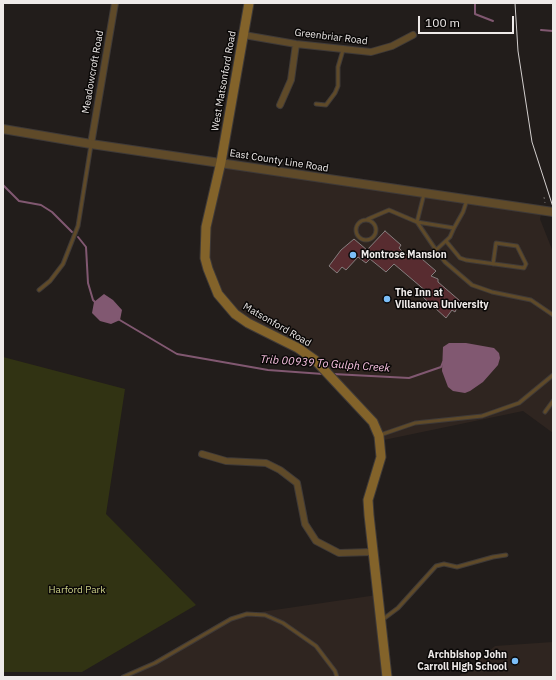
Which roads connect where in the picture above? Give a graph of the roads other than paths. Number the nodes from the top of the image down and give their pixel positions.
1 (115, 3) edge
2 (249, 3) edge
3 (244, 35) junction
4 (413, 35) dead end
5 (296, 44) junction
6 (343, 50) junction
7 (316, 104) dead end
8 (280, 105) dead end
9 (3, 129) edge
10 (91, 144) junction
11 (220, 162) junction
12 (424, 194) junction
13 (467, 200) junction
14 (547, 209) edge
15 (368, 219) junction
16 (417, 222) junction
17 (454, 228) junction
18 (446, 241) junction
19 (436, 250) junction
20 (493, 264) junction
21 (39, 290) dead end
22 (553, 315) edge
23 (553, 375) edge
24 (553, 401) edge
25 (545, 412) dead end
26 (378, 436) junction
27 (202, 454) dead end
28 (372, 552) junction
29 (506, 555) dead end
30 (380, 622) junction
31 (123, 677) edge
32 (337, 677) edge
33 (387, 677) edge

1 - 10 street, Meadowcroft Road
2 - 3 main road, West Matsonford Road
3 - 5 street, Greenbriar Road
3 - 11 main road, West Matsonford Road
4 - 6 street, Greenbriar Road
5 - 6 street, Greenbriar Road
5 - 8 street
6 - 7 lane
9 - 10 street, East County Line Road
10 - 11 street, East County Line Road
10 - 21 lane
11 - 12 street, East County Line Road
11 - 26 main road, Matsonford Road
12 - 13 street, East County Line Road
12 - 16 lane
13 - 14 street, East County Line Road
13 - 17 lane
15 - 15 lane
15 - 16 lane
16 - 17 lane
16 - 19 lane
17 - 18 lane
18 - 19 lane
18 - 20 lane
19 - 22 lane
20 - 20 lane
23 - 26 lane
24 - 25 lane
26 - 28 main road, Matsonford Road
27 - 28 street
28 - 30 main road, Matsonford Road
29 - 30 lane
30 - 33 main road, Matsonford Road
31 - 32 lane

